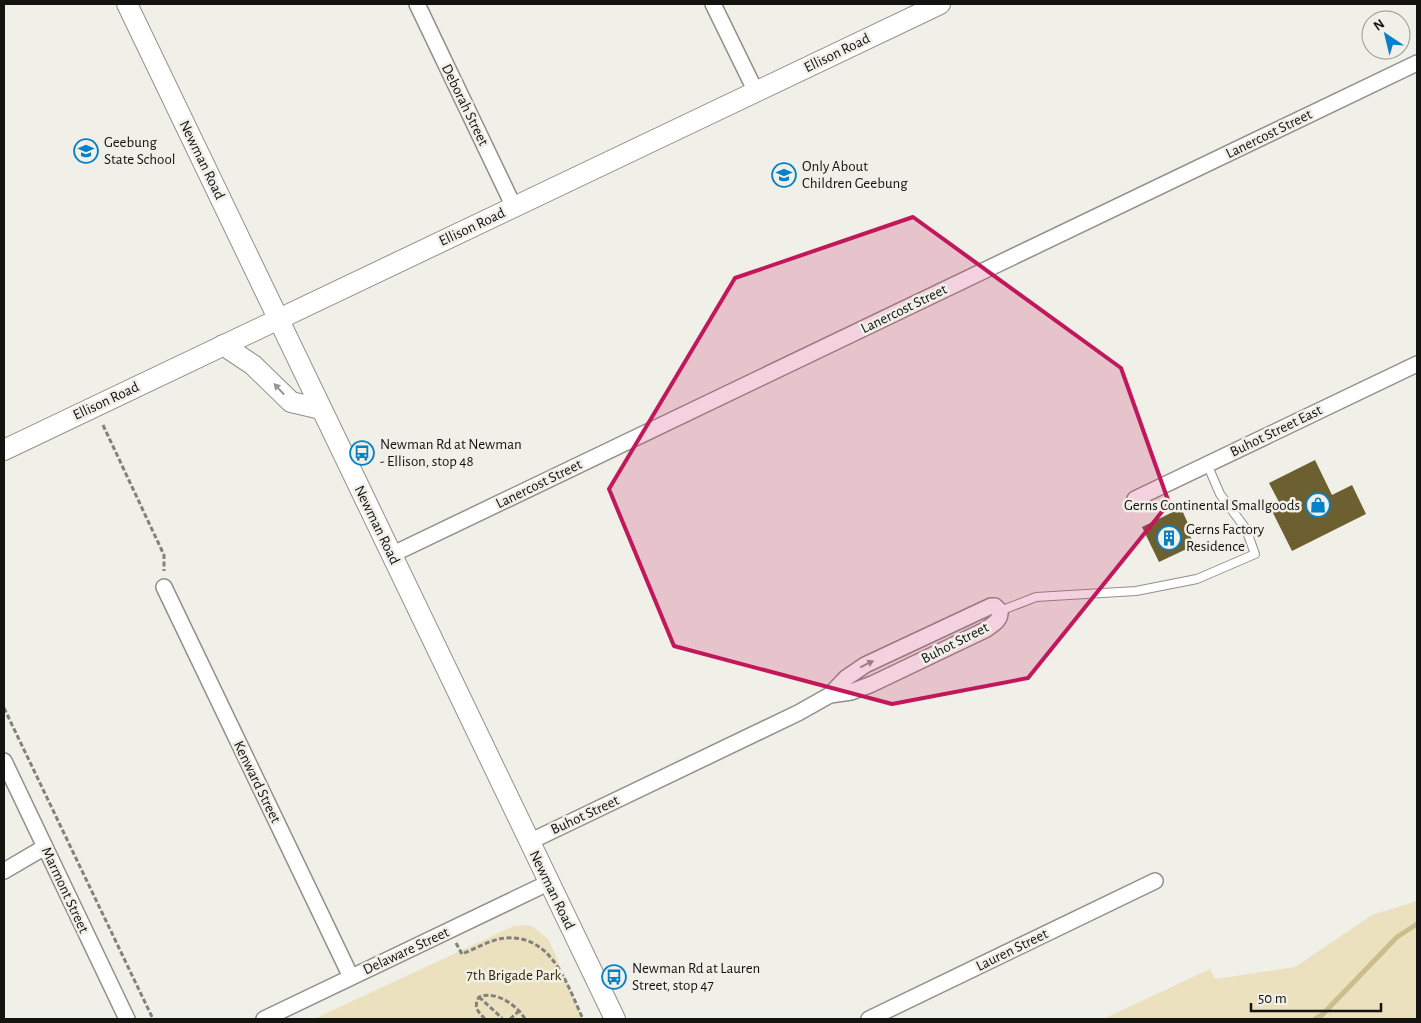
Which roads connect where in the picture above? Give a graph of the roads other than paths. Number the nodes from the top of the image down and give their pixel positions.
1 (127, 4) edge
2 (417, 4) edge
3 (713, 4) edge
4 (940, 4) edge
5 (1417, 63) edge
6 (756, 92) junction
7 (514, 207) junction
8 (279, 319) junction
9 (223, 345) junction
10 (1417, 364) edge
11 (321, 409) junction
12 (4, 450) edge
13 (1207, 464) junction
14 (1135, 499) dead end
15 (391, 554) junction
16 (164, 587) road end
17 (1000, 611) joint
18 (4, 760) edge
19 (529, 842) junction
20 (45, 847) junction
21 (4, 871) edge
22 (1155, 881) dead end
23 (548, 883) junction
24 (351, 976) junction
25 (127, 1019) edge
26 (264, 1019) edge
27 (615, 1019) edge
28 (869, 1019) edge

1 - 8 main road, Newman Road
2 - 7 street, Deborah Street
3 - 6 street
4 - 6 main road, Ellison Road
5 - 15 street, Lanercost Street
6 - 7 main road, Ellison Road
7 - 8 main road, Ellison Road
8 - 9 main road, Ellison Road
8 - 11 main road, Newman Road
11 -> 9 main road
9 - 12 main road, Ellison Road
10 - 13 street, Buhot Street East
11 - 15 main road, Newman Road
13 - 14 street, Buhot Street East
13 - 17 lane
15 - 19 main road, Newman Road
16 - 24 street, Kenward Street
17 - 19 street, Buhot Street
18 - 20 street, Marmont Street
19 - 23 main road, Newman Road
20 - 21 street
20 - 25 street, Marmont Street
22 - 28 street, Lauren Street
23 - 24 street, Delaware Street
23 - 27 main road, Newman Road
24 - 26 street, Delaware Street

